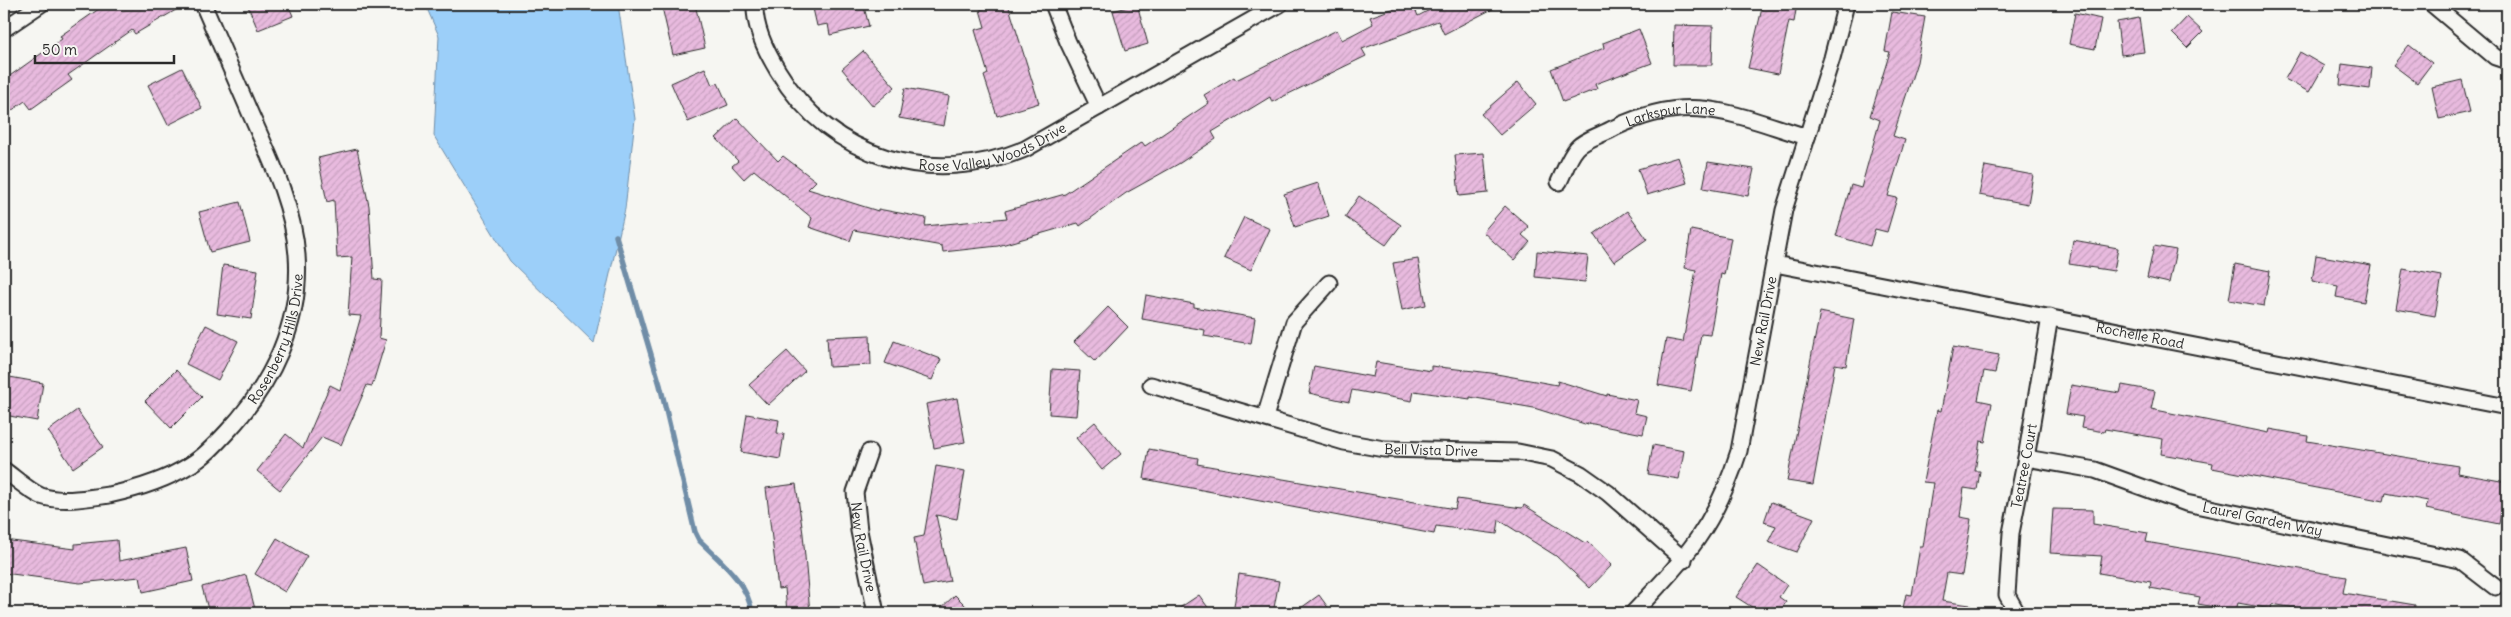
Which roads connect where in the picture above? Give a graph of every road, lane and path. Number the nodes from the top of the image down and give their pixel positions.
1 (41, 4) edge
2 (203, 4) edge
3 (755, 4) edge
4 (1053, 4) edge
5 (1280, 4) edge
6 (1846, 4) edge
7 (2432, 4) edge
8 (4, 29) edge
9 (2507, 61) edge
10 (1099, 107) junction
11 (1807, 137) junction
12 (1559, 182) dead end
13 (1775, 264) junction
14 (1329, 283) dead end
15 (2050, 317) junction
16 (1151, 385) dead end
17 (2507, 407) edge
18 (1265, 417) junction
19 (869, 452) dead end
20 (2026, 458) junction
21 (4, 470) edge
22 (1684, 560) junction
23 (2495, 587) dead end
24 (876, 613) edge
25 (1632, 613) edge
26 (2017, 613) edge

1 - 8 street
2 - 21 street, Rosenberry Hills Drive
3 - 10 street, Rose Valley Woods Drive
4 - 10 street
5 - 10 street, Rose Valley Woods Drive
6 - 11 street, New Rail Drive
7 - 9 street
11 - 12 street, Larkspur Lane
11 - 13 street, New Rail Drive
13 - 15 street, Rochelle Road
13 - 22 street, New Rail Drive
14 - 18 street
15 - 17 street, Rochelle Road
15 - 20 street, Teatree Court
16 - 18 street, Bell Vista Drive
18 - 22 street, Bell Vista Drive
19 - 24 street, New Rail Drive
20 - 23 street, Laurel Garden Way
20 - 26 street, Teatree Court
22 - 25 street, New Rail Drive

